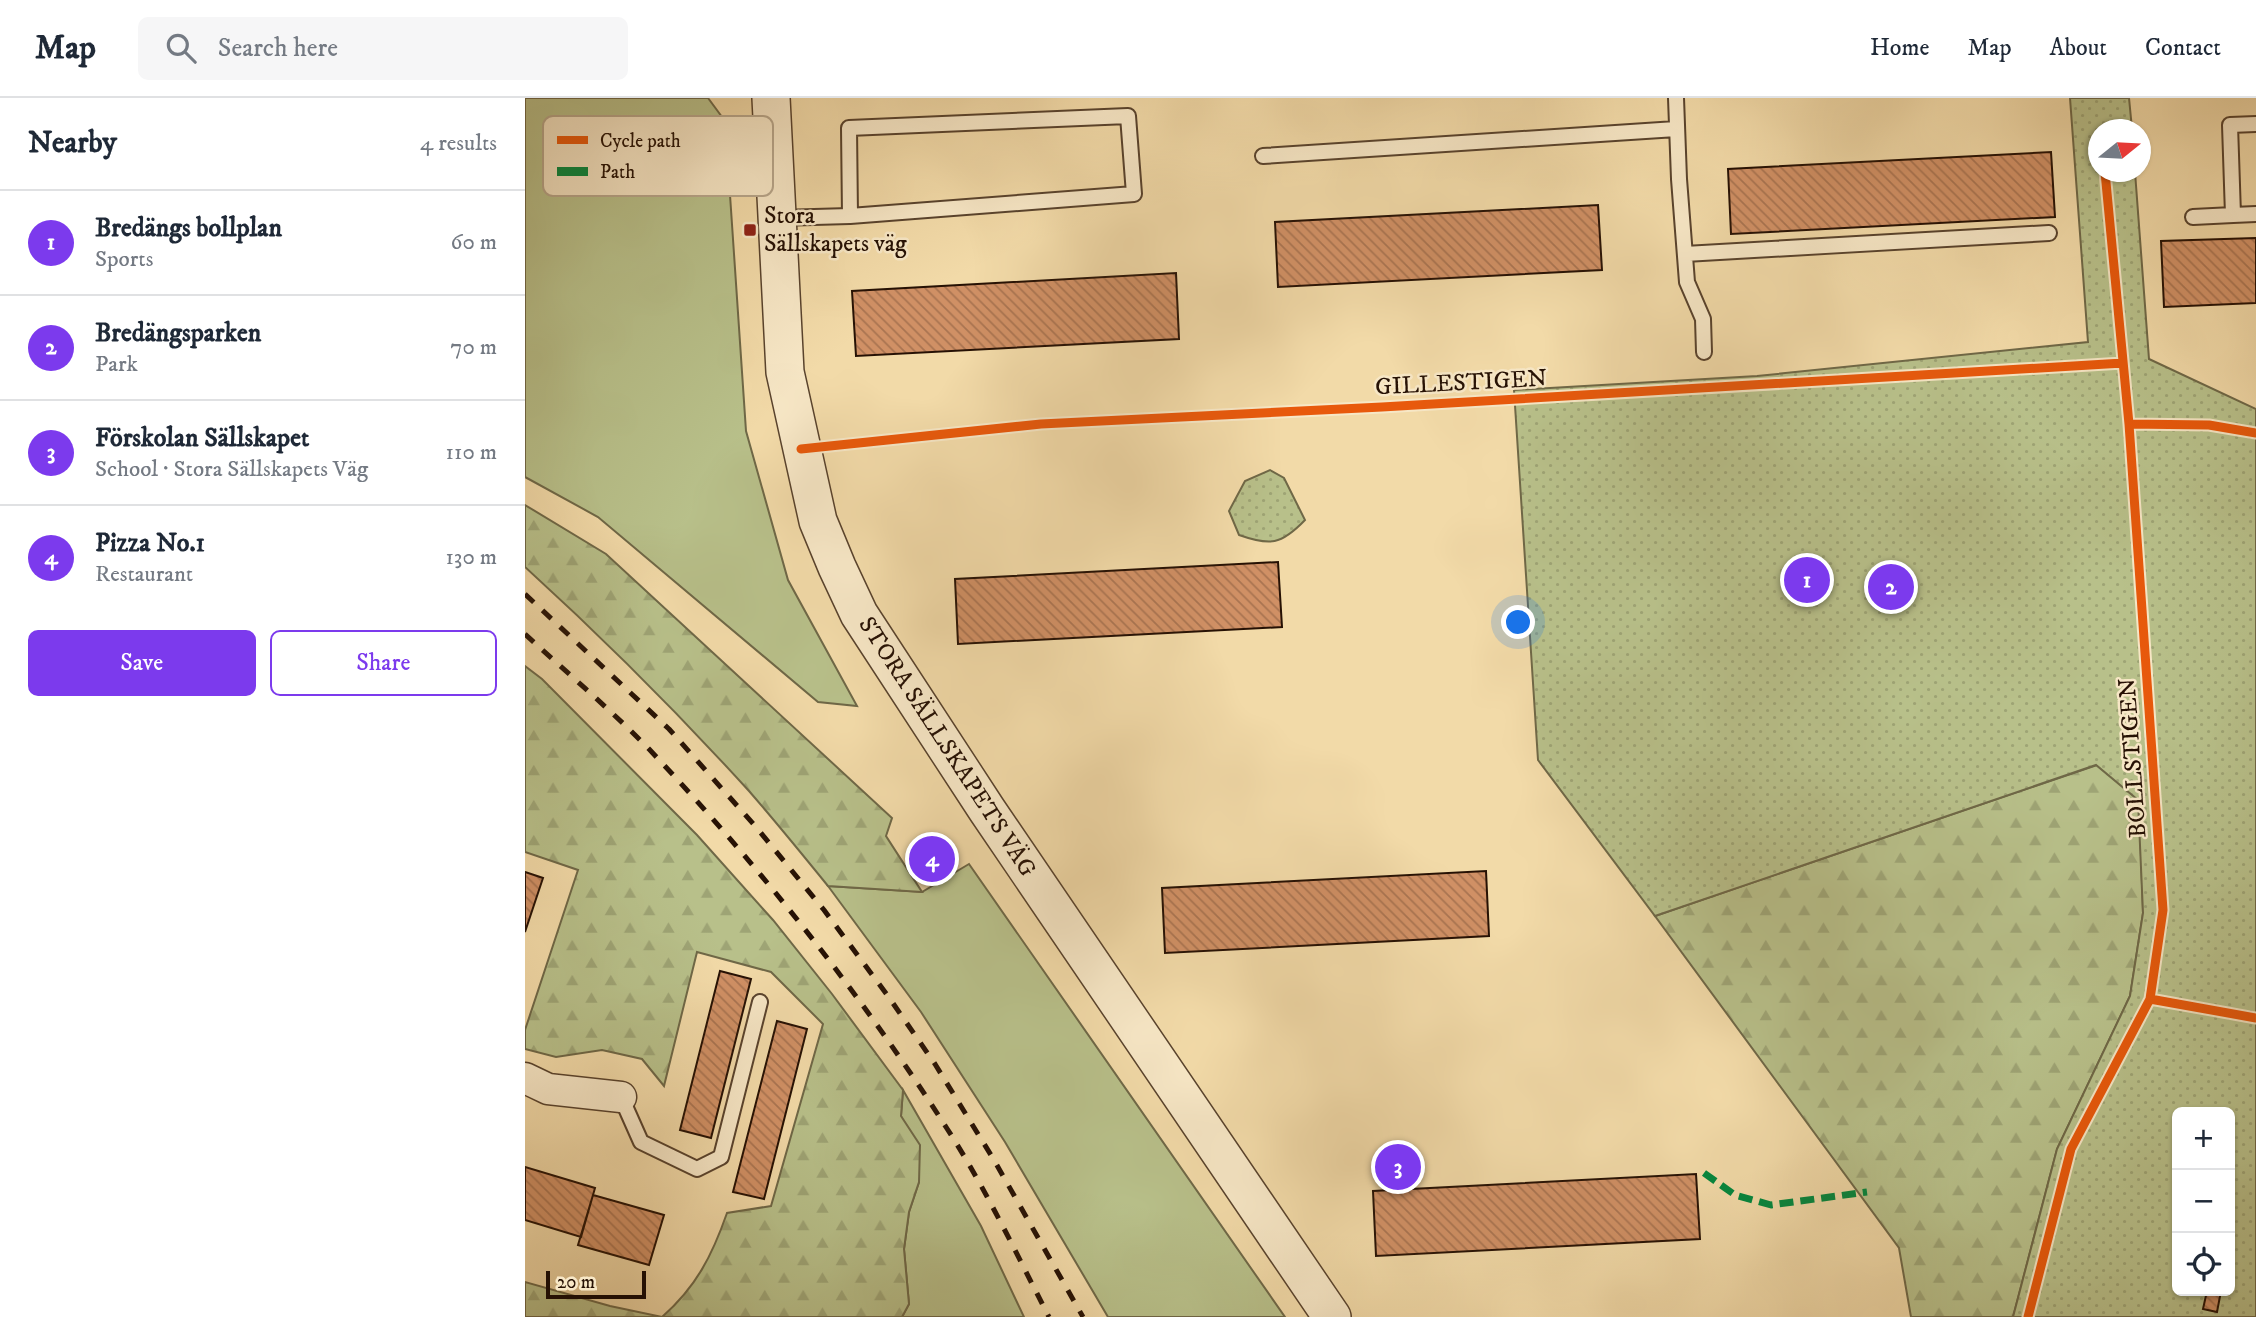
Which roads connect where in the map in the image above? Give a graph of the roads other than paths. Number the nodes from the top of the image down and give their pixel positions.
1 (771, 98) edge
2 (1676, 98) edge
3 (772, 116) edge
4 (2256, 124) edge
5 (1676, 129) junction
6 (773, 146) edge
7 (1263, 156) dead end
8 (2256, 214) edge
9 (2233, 215) junction
10 (850, 216) junction
11 (2193, 217) dead end
12 (776, 218) junction
13 (2049, 233) dead end
14 (1685, 254) junction
15 (1704, 352) dead end
16 (760, 1002) dead end
17 (525, 1079) edge
18 (621, 1097) joint
19 (1332, 1317) edge

1 - 3 street, STORA SÄLLSKAPETS VÄG
2 - 5 lane
4 - 9 lane
5 - 7 lane
5 - 14 lane
6 - 12 street, STORA SÄLLSKAPETS VÄG
8 - 9 lane
9 - 11 lane
10 - 10 lane
10 - 12 lane
12 - 19 street, STORA SÄLLSKAPETS VÄG
13 - 14 lane
14 - 15 lane
16 - 18 lane
17 - 18 street

